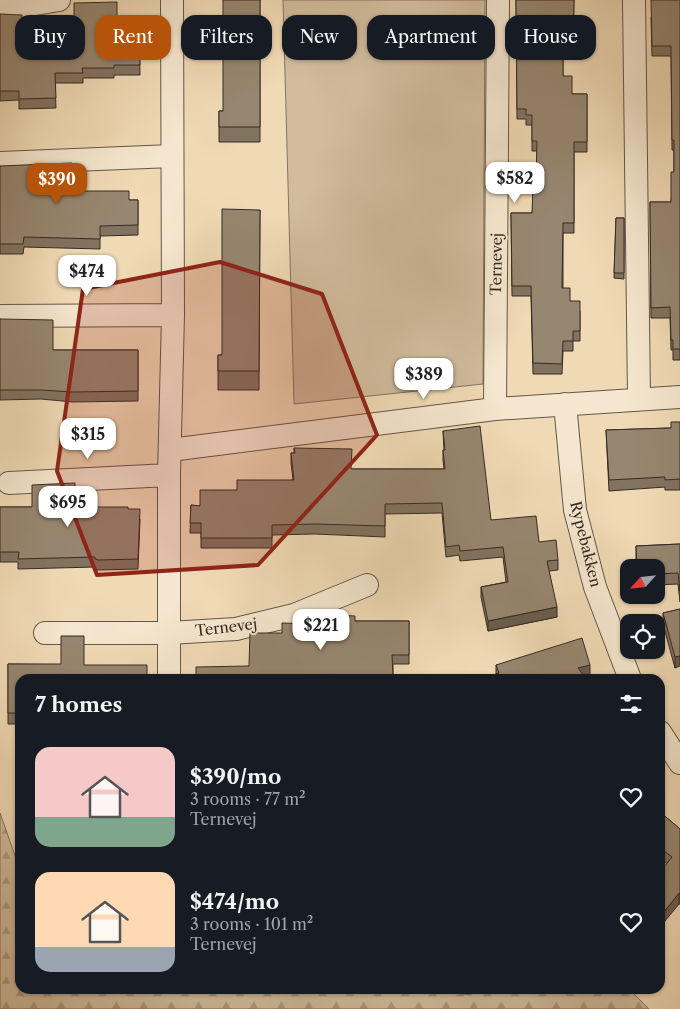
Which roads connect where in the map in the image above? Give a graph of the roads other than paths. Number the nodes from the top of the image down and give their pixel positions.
1 (59, 0) edge
2 (172, 0) edge
3 (498, 0) edge
4 (634, 0) edge
5 (0, 10) edge
6 (172, 156) junction
7 (0, 163) edge
8 (174, 315) junction
9 (0, 316) edge
10 (680, 397) edge
11 (639, 398) junction
12 (566, 404) junction
13 (495, 408) junction
14 (170, 450) junction
15 (169, 475) junction
16 (9, 483) dead end
17 (367, 584) dead end
18 (45, 633) dead end
19 (169, 633) junction
20 (169, 674) edge
21 (628, 674) edge
22 (665, 740) edge
23 (680, 763) edge

1 - 5 street
2 - 6 street
3 - 13 street, Ternevej
4 - 11 street
6 - 7 street
6 - 8 street
8 - 9 street
8 - 14 street
10 - 11 street
11 - 12 street
12 - 13 street
12 - 21 street, Rypebakken
13 - 14 street
14 - 15 street
15 - 16 street
15 - 19 street
17 - 19 street, Ternevej
18 - 19 street, Ternevej
19 - 20 street
22 - 23 street

